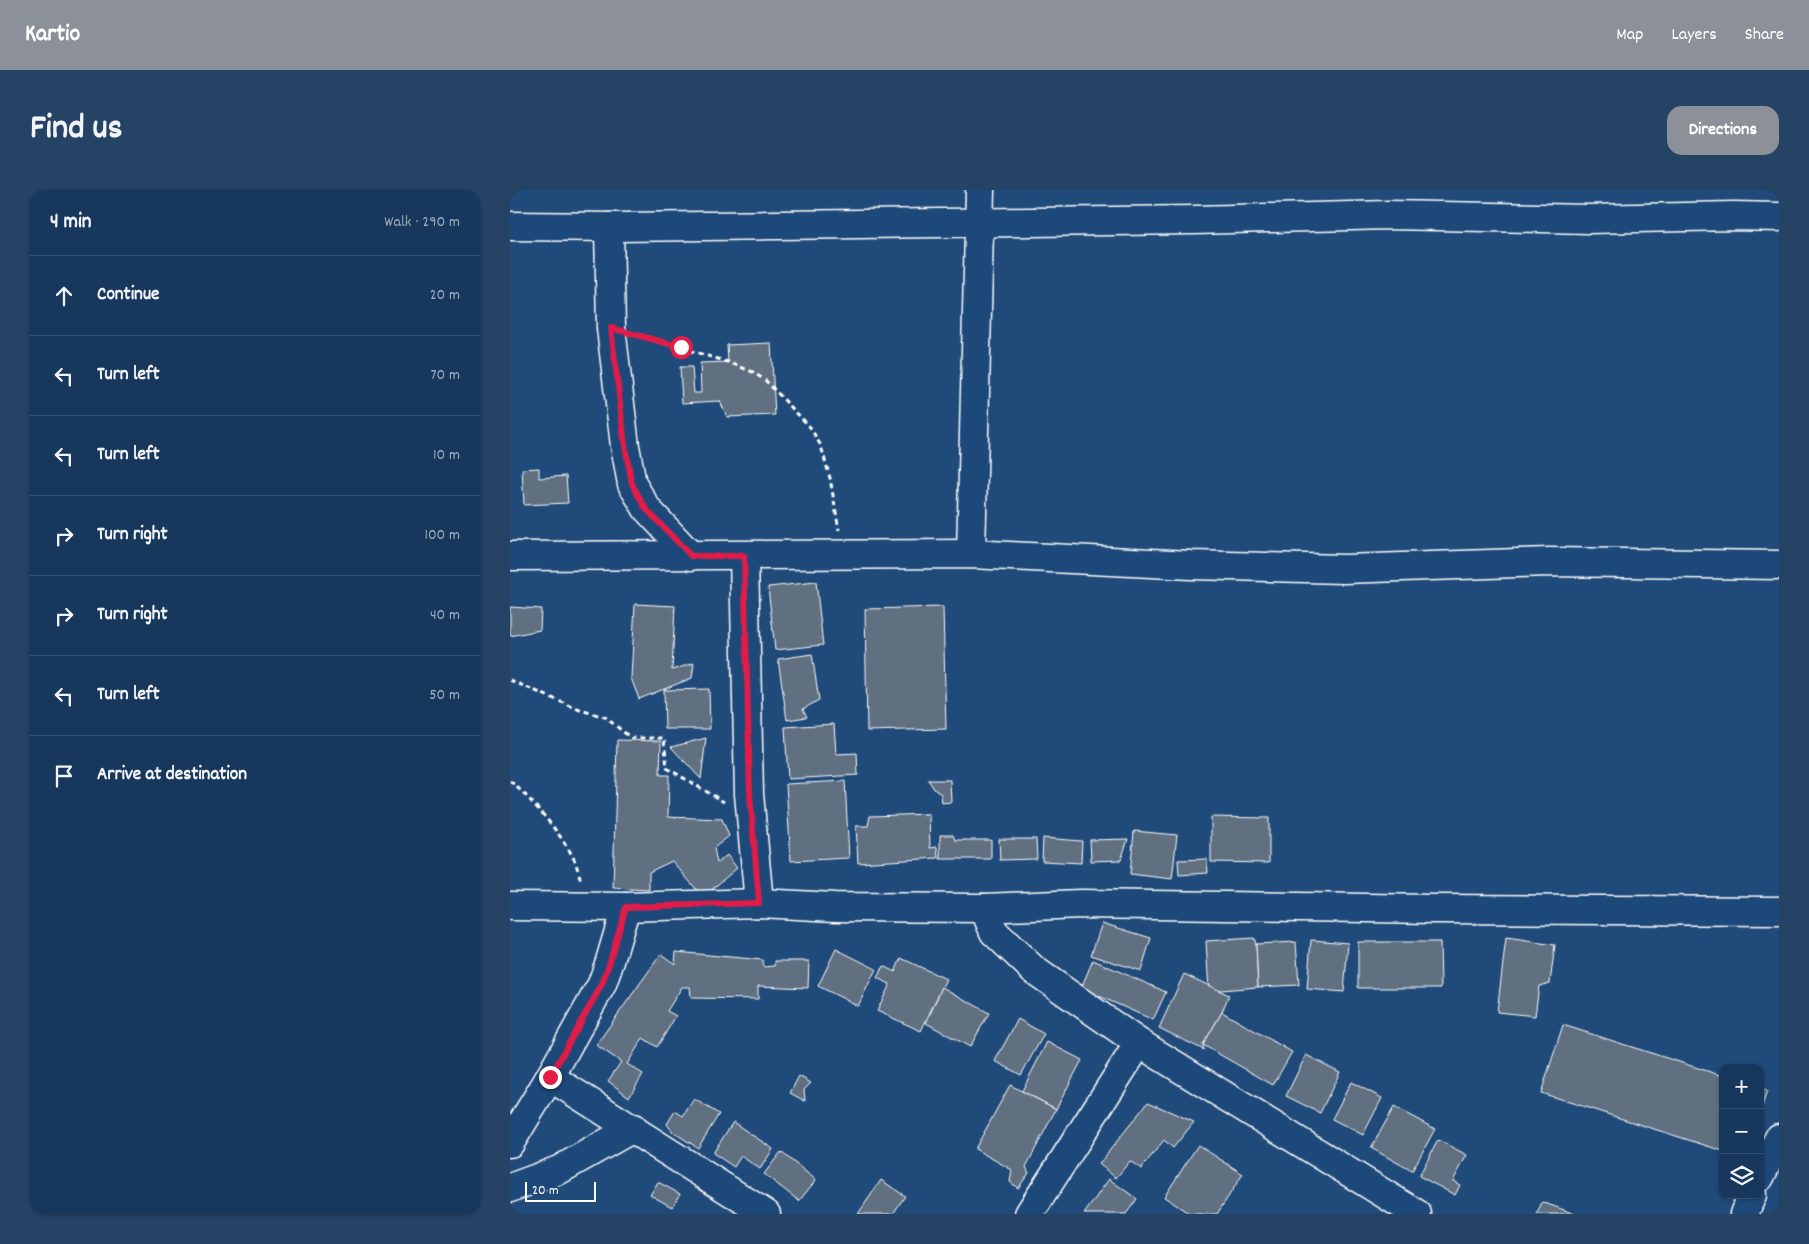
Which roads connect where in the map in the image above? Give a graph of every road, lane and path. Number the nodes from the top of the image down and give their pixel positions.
1 (980, 190) edge
2 (1779, 217) edge
3 (979, 222) junction
4 (510, 226) edge
5 (609, 227) junction
6 (611, 328) junction
7 (971, 554) junction
8 (844, 555) junction
9 (510, 556) edge
10 (691, 556) junction
11 (744, 556) junction
12 (1779, 565) edge
13 (510, 680) edge
14 (510, 781) edge
15 (752, 819) junction
16 (759, 903) junction
17 (510, 906) edge
18 (588, 906) junction
19 (626, 907) junction
20 (984, 908) junction
21 (1779, 911) edge
22 (1139, 1043) junction
23 (550, 1077) junction
24 (514, 1128) edge
25 (633, 1128) junction
26 (1779, 1138) edge
27 (1764, 1169) edge
28 (510, 1188) edge
29 (1750, 1199) edge
30 (766, 1214) edge
31 (1029, 1214) edge
32 (1417, 1214) edge
33 (1744, 1214) edge

1 - 3 street
2 - 3 street
3 - 5 street
3 - 7 street
4 - 5 street
5 - 6 street
6 - 8 path
6 - 10 street
7 - 8 street
7 - 12 street
8 - 11 street
9 - 10 street
10 - 11 street
11 - 15 street
13 - 15 path
14 - 18 path
15 - 16 street
16 - 19 street
16 - 20 street
17 - 18 street
18 - 19 street
19 - 23 street
20 - 21 street
20 - 22 street
22 - 31 street
22 - 32 street
23 - 24 street
23 - 25 street
25 - 28 street
25 - 30 street
26 - 27 street
29 - 33 street

